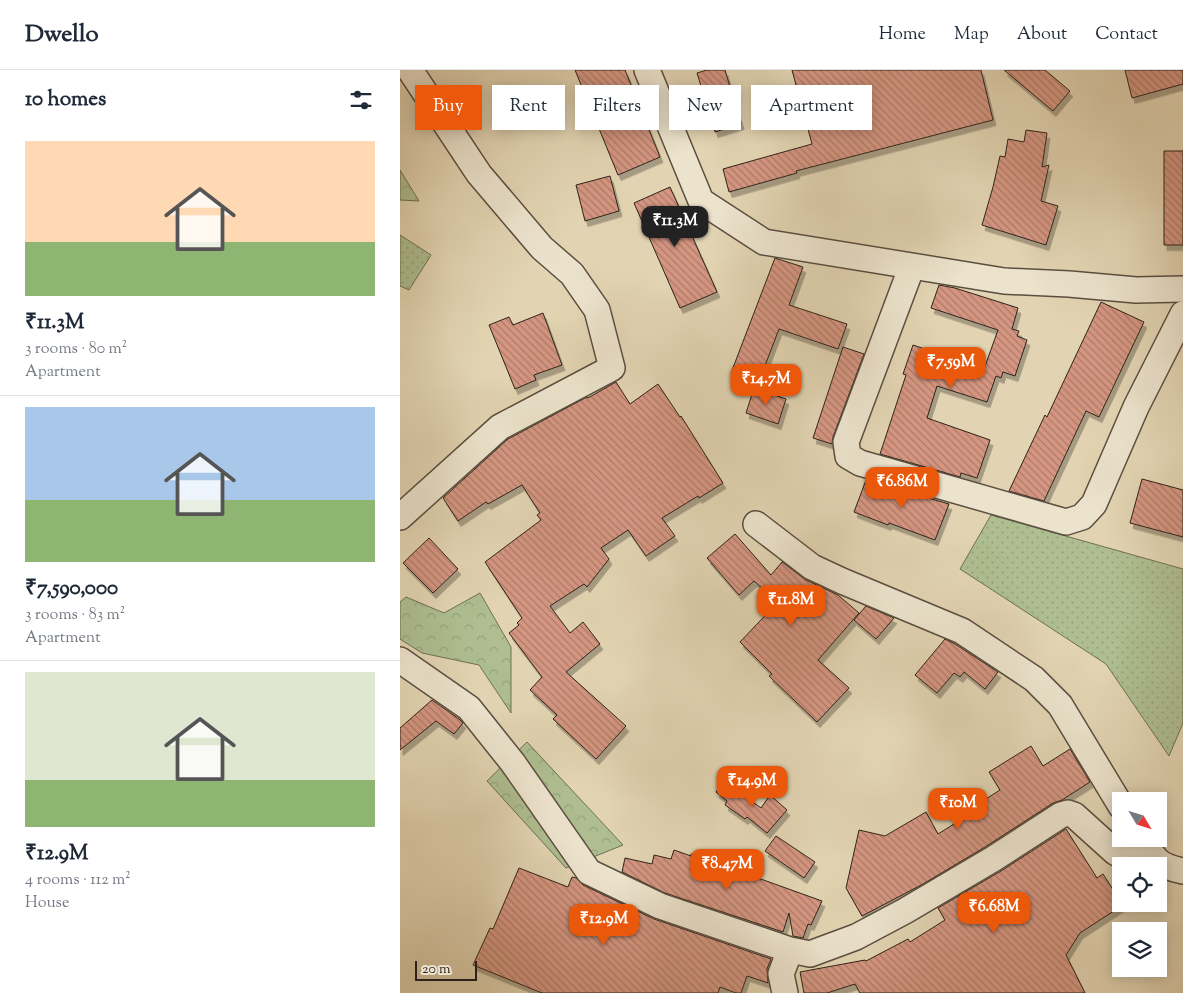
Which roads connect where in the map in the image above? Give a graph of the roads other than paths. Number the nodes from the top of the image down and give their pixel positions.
1 (410, 70) edge
2 (647, 70) edge
3 (912, 266) junction
4 (1183, 289) edge
5 (1183, 314) edge
6 (400, 517) edge
7 (756, 524) dead end
8 (400, 660) edge
9 (1113, 792) edge
10 (1124, 857) edge
11 (790, 950) junction
12 (785, 993) edge

1 - 6 street
2 - 3 street
3 - 4 street
3 - 5 street
7 - 9 street
8 - 11 street
10 - 11 street
11 - 12 street

